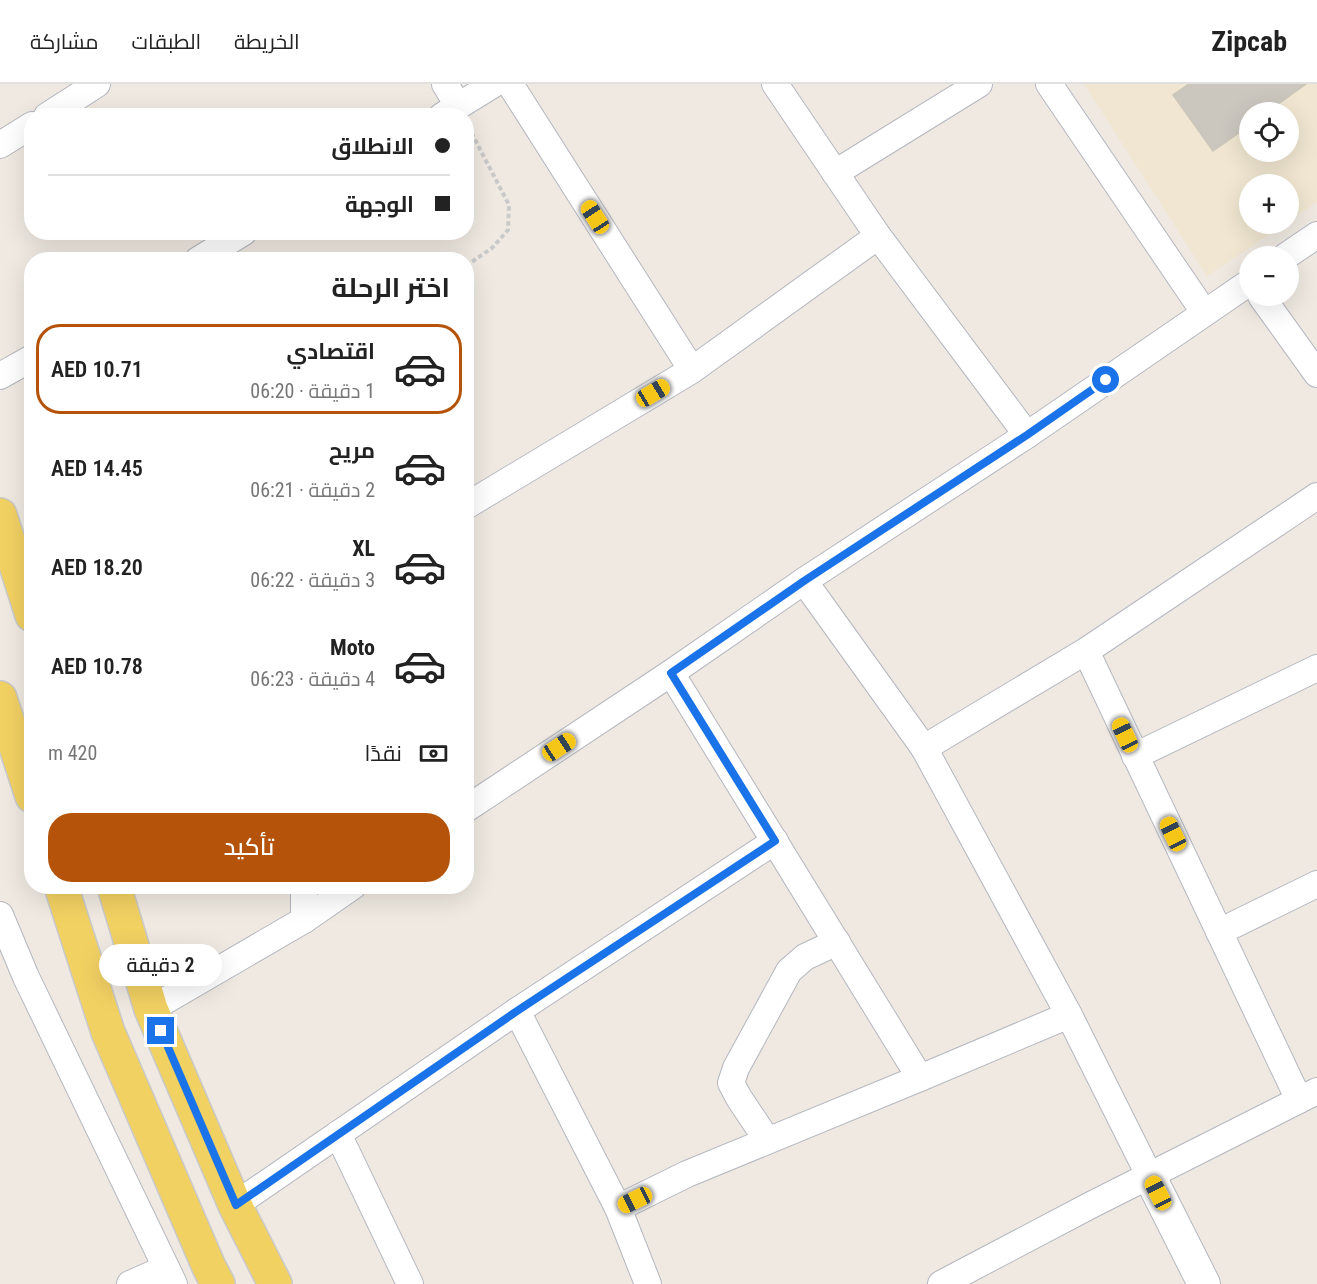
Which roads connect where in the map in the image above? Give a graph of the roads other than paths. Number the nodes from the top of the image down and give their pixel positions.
1 (97, 84) edge
2 (445, 84) edge
3 (494, 84) edge
4 (510, 84) edge
5 (775, 84) edge
6 (979, 84) edge
7 (1049, 84) edge
8 (60, 108) edge
9 (454, 108) edge
10 (465, 108) edge
11 (24, 130) edge
12 (0, 145) edge
13 (835, 172) junction
14 (1317, 235) edge
15 (878, 236) junction
16 (231, 240) edge
17 (1299, 247) edge
18 (211, 252) edge
19 (1239, 289) edge
20 (1268, 306) edge
21 (1204, 312) junction
22 (24, 362) edge
23 (692, 370) junction
24 (1317, 374) edge
25 (0, 376) edge
26 (1027, 435) junction
27 (1317, 496) edge
28 (474, 502) edge
29 (0, 515) edge
30 (804, 581) junction
31 (24, 590) edge
32 (1086, 651) junction
33 (1317, 668) edge
34 (671, 673) junction
35 (0, 698) edge
36 (924, 748) junction
37 (1136, 756) junction
38 (24, 772) edge
39 (474, 804) edge
40 (775, 841) junction
41 (1317, 884) edge
42 (64, 894) edge
43 (116, 894) edge
44 (304, 894) edge
45 (341, 894) edge
46 (0, 915) edge
47 (304, 920) junction
48 (1220, 932) junction
49 (837, 942) junction
50 (151, 1009) junction
51 (517, 1011) junction
52 (1069, 1015) junction
53 (921, 1078) junction
54 (1308, 1095) edge
55 (338, 1134) junction
56 (766, 1140) junction
57 (1149, 1175) junction
58 (236, 1205) junction
59 (618, 1208) junction
60 (170, 1276) edge
61 (130, 1284) edge
62 (218, 1284) edge
63 (275, 1284) edge
64 (410, 1284) edge
65 (648, 1284) edge
66 (941, 1284) edge
67 (1204, 1284) edge

1 - 8 street
2 - 9 street
3 - 10 street
4 - 23 street
5 - 13 street
6 - 13 street
7 - 21 street
11 - 12 street
13 - 15 street
14 - 17 street
15 - 23 street
15 - 26 street
16 - 18 street
19 - 21 street
20 - 24 street
21 - 26 street
22 - 25 street
23 - 28 street
26 - 30 street
27 - 32 street
29 - 31 main road
30 - 34 street
30 - 36 street
32 - 36 street
32 - 37 street
33 - 37 street
34 - 39 street
34 - 40 street
35 - 38 main road
36 - 52 street
37 - 48 street
40 - 49 street
40 - 51 street
41 - 48 street
42 - 62 main road
43 - 50 main road
44 - 47 street
45 - 47 street
46 - 60 street
47 - 50 street
48 - 54 street
49 - 53 street
49 - 56 street
50 - 58 main road
51 - 55 street
51 - 59 street
52 - 53 street
52 - 57 street
53 - 56 street
54 - 57 street
55 - 58 street
55 - 64 street
56 - 59 street
57 - 66 street
57 - 67 street
58 - 63 main road
59 - 65 street
60 - 61 street

